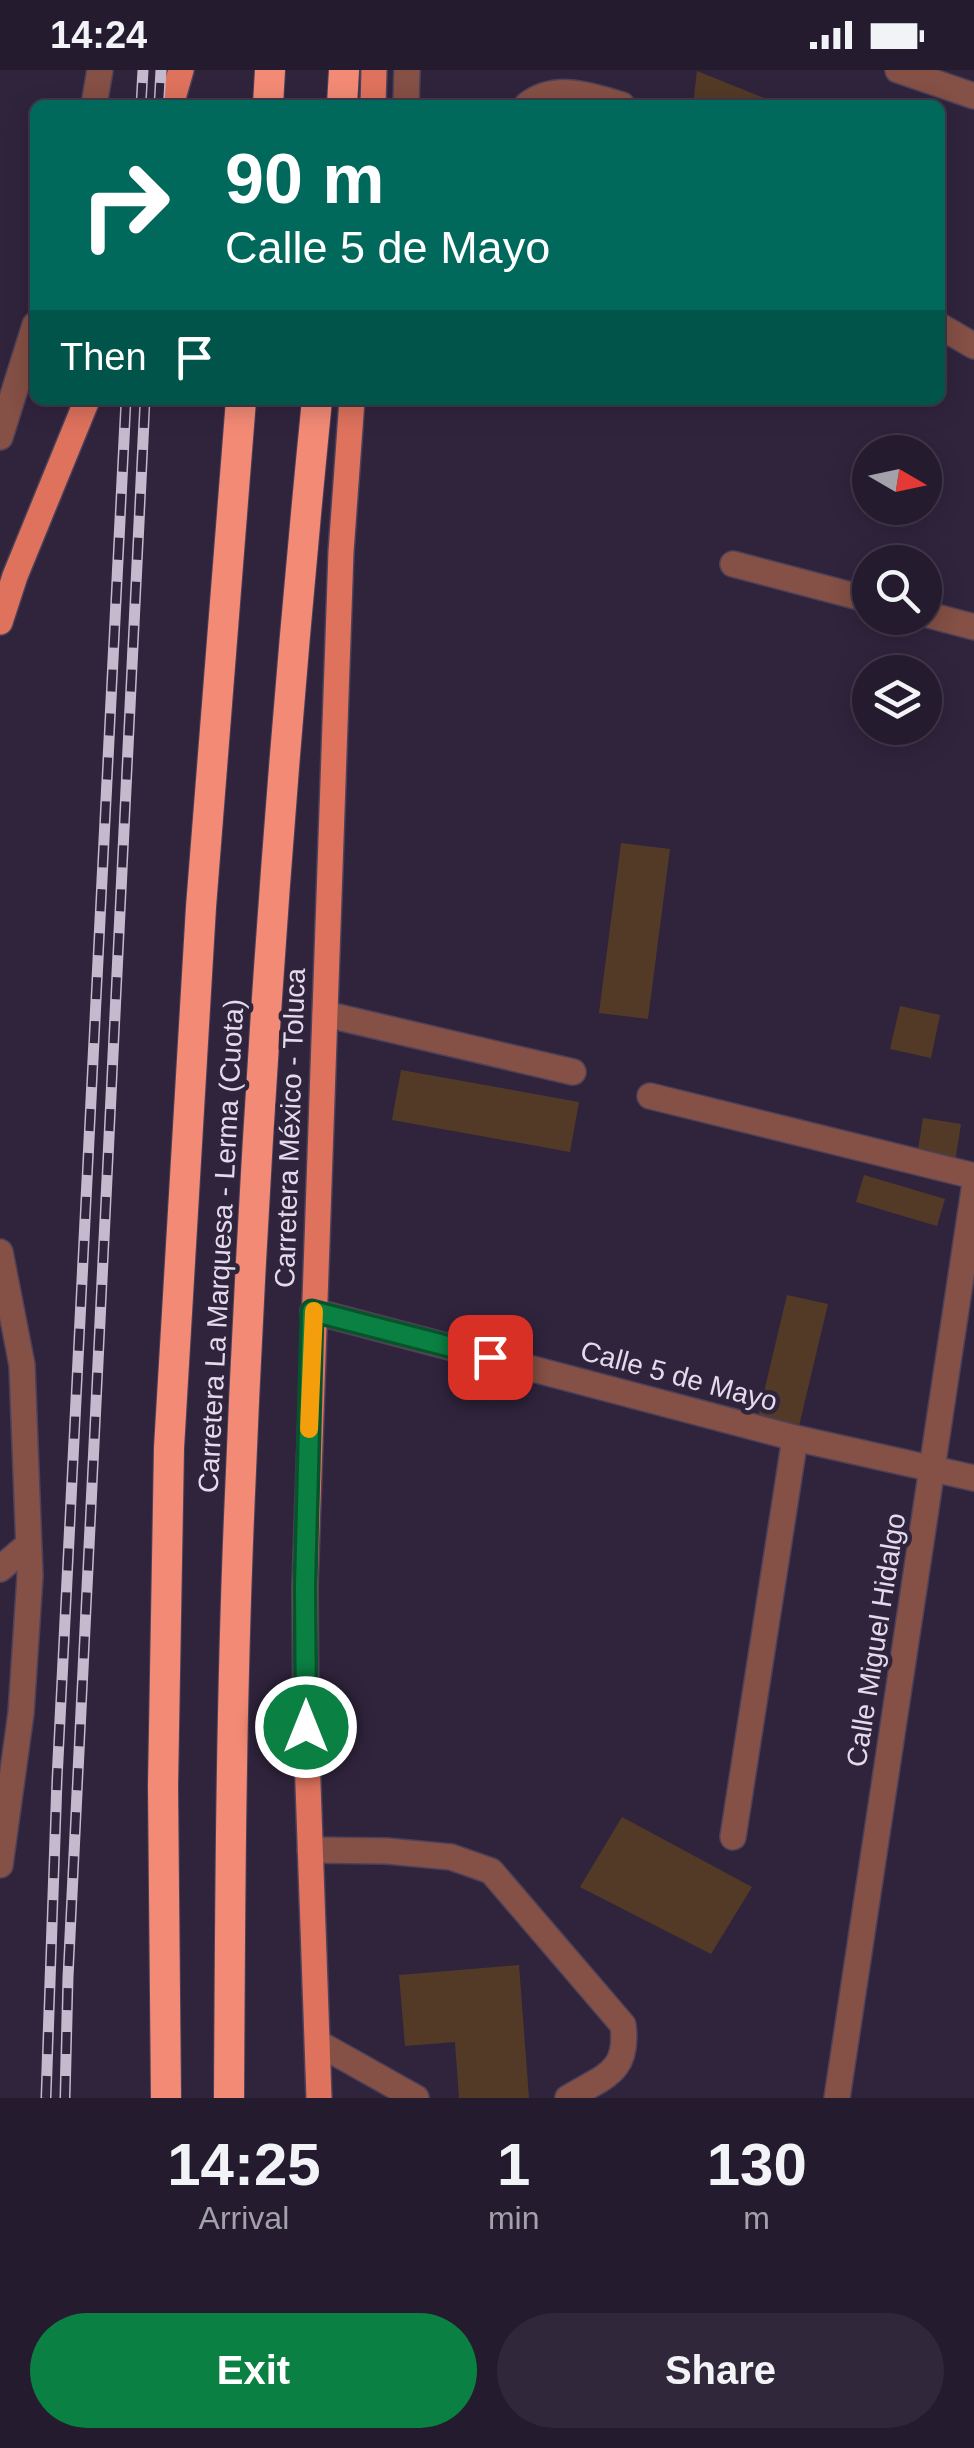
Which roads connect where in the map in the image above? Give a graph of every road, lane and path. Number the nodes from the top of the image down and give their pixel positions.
1 (100, 70) edge
2 (181, 70) edge
3 (270, 70) edge
4 (344, 70) edge
5 (374, 70) edge
6 (407, 70) edge
7 (898, 70) edge
8 (974, 96) edge
9 (95, 100) edge
10 (172, 100) edge
11 (268, 100) edge
12 (342, 100) edge
13 (373, 100) edge
14 (406, 100) edge
15 (536, 100) edge
16 (601, 100) edge
17 (945, 329) edge
18 (30, 342) edge
19 (974, 346) edge
20 (85, 405) edge
21 (241, 405) edge
22 (317, 405) edge
23 (352, 405) edge
24 (0, 438) edge
25 (733, 564) dead end
26 (852, 595) edge
27 (942, 619) edge
28 (0, 622) edge
29 (974, 627) edge
30 (325, 1014) junction
31 (573, 1072) dead end
32 (650, 1096) dead end
33 (974, 1176) edge
34 (974, 1190) edge
35 (0, 1252) edge
36 (312, 1311) junction
37 (795, 1438) junction
38 (932, 1469) junction
39 (974, 1478) edge
40 (28, 1545) junction
41 (0, 1569) edge
42 (732, 1836) dead end
43 (310, 1850) junction
44 (0, 1865) edge
45 (318, 2042) junction
46 (166, 2098) edge
47 (229, 2098) edge
48 (319, 2098) edge
49 (416, 2098) edge
50 (568, 2098) edge
51 (837, 2098) edge

1 - 9 street
2 - 10 main road
3 - 11 highway
4 - 12 highway
5 - 13 main road
6 - 14 street
7 - 8 street
15 - 16 street
17 - 19 street
18 - 24 street
20 - 28 main road
21 - 46 highway, Carretera La Marquesa - Lerma (Cuota)
22 - 47 highway, Carretera La Marquesa - Lerma (Cuota)
23 - 30 main road, Carretera México - Toluca
25 - 26 street
27 - 29 street
30 - 31 street
30 - 36 main road, Carretera México - Toluca
32 - 33 street
34 - 38 street, Calle Miguel Hidalgo
35 - 40 street
36 - 37 street, Calle 5 de Mayo
36 - 43 main road, Carretera México - Toluca
37 - 38 street, Calle 5 de Mayo
37 - 42 street
38 - 39 street, Calle 5 de Mayo
38 - 51 street, Calle Miguel Hidalgo
40 - 41 street
40 - 44 street
43 - 45 main road, Carretera México - Toluca
43 - 50 street
45 - 48 main road, Carretera México - Toluca
45 - 49 street

